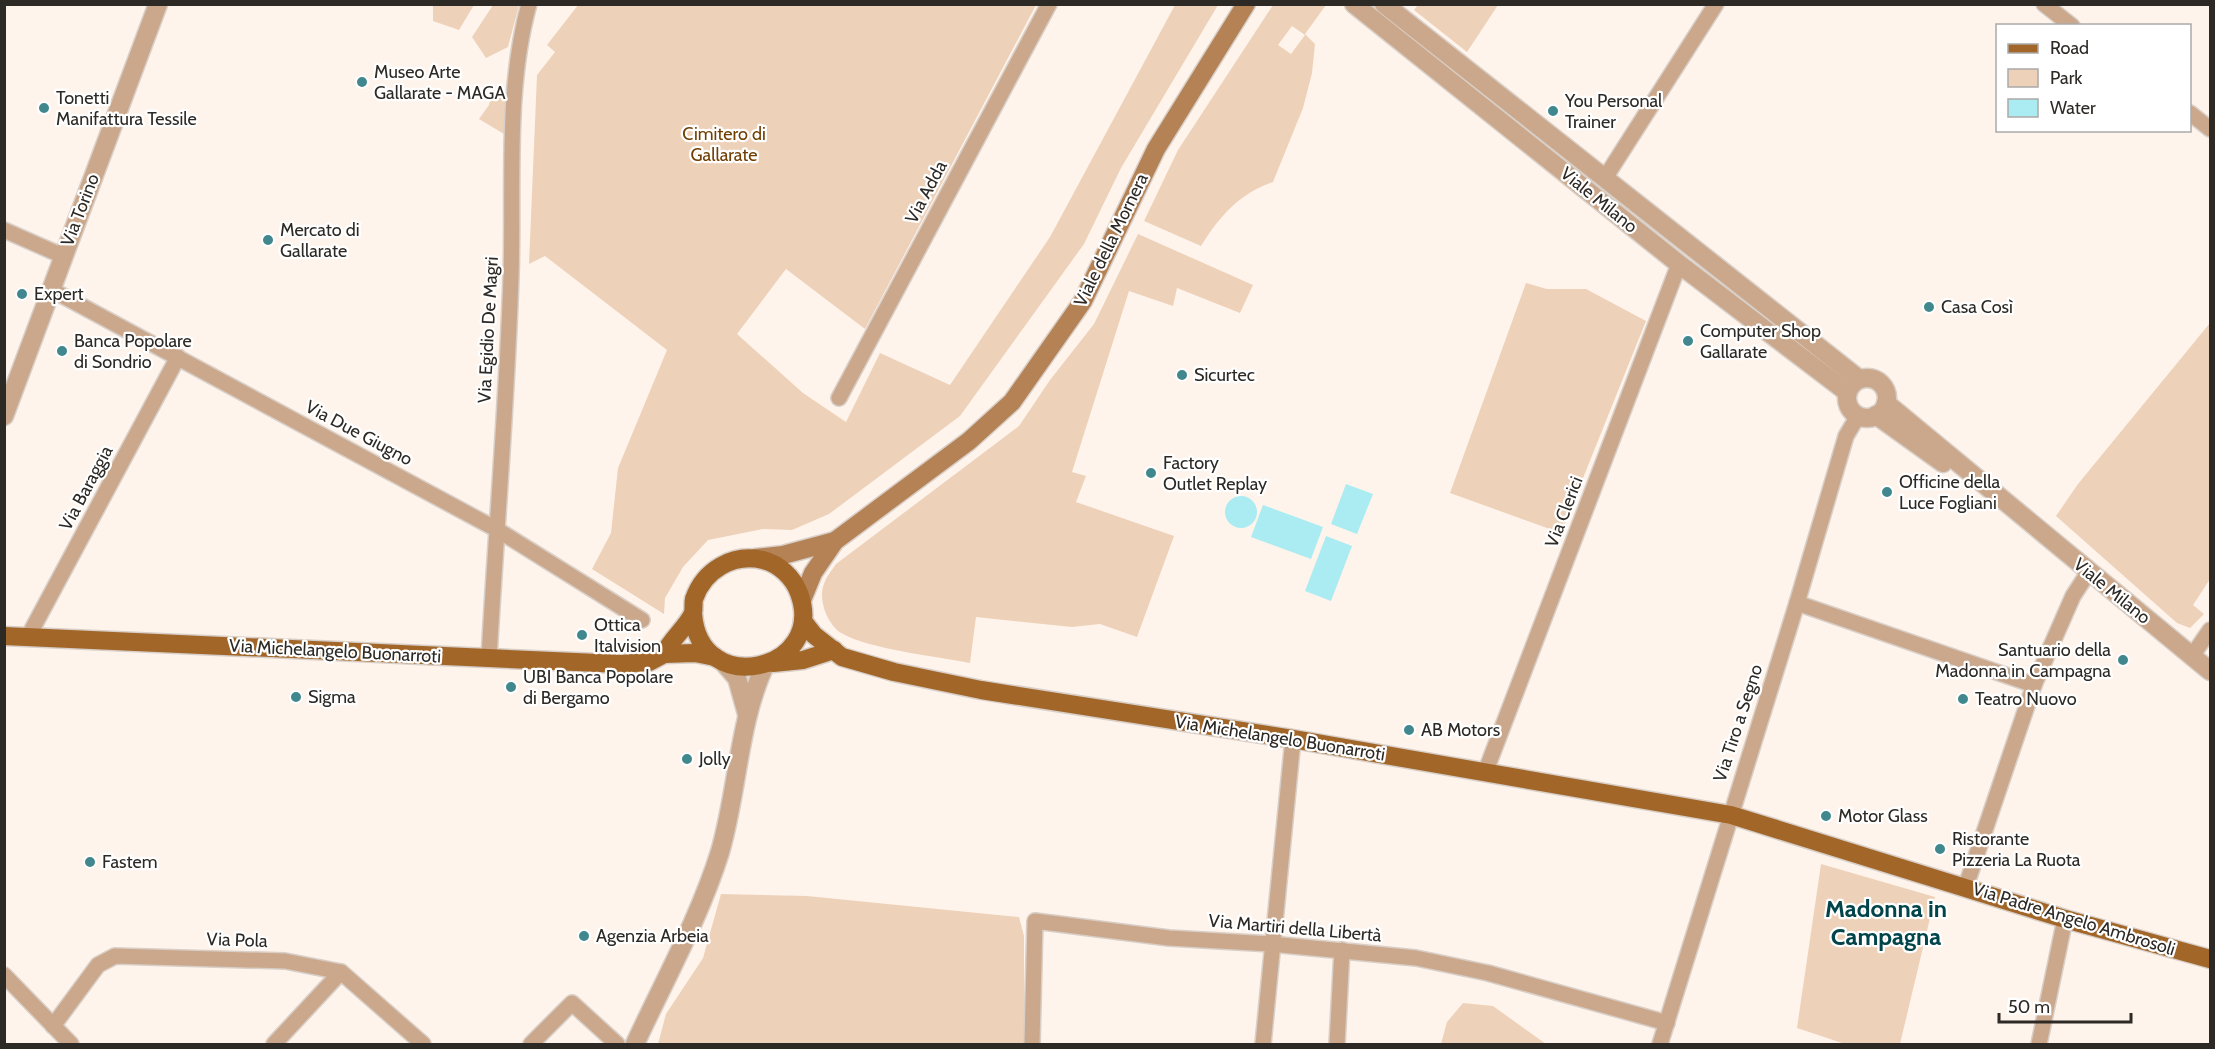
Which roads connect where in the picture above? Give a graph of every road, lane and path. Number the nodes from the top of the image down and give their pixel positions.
1 (158, 4) edge
2 (529, 4) edge
3 (1049, 4) edge
4 (1246, 4) edge
5 (1354, 4) edge
6 (1384, 4) edge
7 (1716, 4) edge
8 (2044, 4) edge
9 (2069, 24) edge
10 (2191, 114) edge
11 (2211, 129) edge
12 (1605, 178) junction
13 (4, 230) edge
14 (63, 256) junction
15 (1679, 264) junction
16 (52, 290) junction
17 (178, 357) junction
18 (1853, 386) junction
19 (839, 398) dead end
20 (1873, 411) junction
21 (4, 416) edge
22 (496, 530) junction
23 (835, 541) junction
24 (752, 558) junction
25 (2088, 573) junction
26 (802, 600) junction
27 (1797, 603) junction
28 (693, 613) junction
29 (642, 620) dead end
30 (803, 621) junction
31 (2211, 630) edge
32 (4, 636) edge
33 (28, 637) junction
34 (834, 651) junction
35 (664, 654) junction
36 (2192, 656) junction
37 (489, 658) junction
38 (719, 660) junction
39 (768, 664) junction
40 (2211, 671) edge
41 (2034, 685) junction
42 (748, 717) junction
43 (1293, 739) junction
44 (1485, 773) junction
45 (1731, 815) junction
46 (1966, 886) junction
47 (2065, 919) junction
48 (685, 939) junction
49 (1271, 944) junction
50 (1342, 950) junction
51 (2211, 959) edge
52 (341, 972) junction
53 (4, 975) edge
54 (1667, 1023) junction
55 (53, 1026) junction
56 (1032, 1043) dead end
57 (71, 1044) edge
58 (274, 1044) edge
59 (423, 1044) edge
60 (531, 1044) edge
61 (617, 1044) edge
62 (635, 1044) edge
63 (646, 1044) edge
64 (1263, 1044) edge
65 (1337, 1044) edge
66 (1660, 1044) edge
67 (2039, 1044) edge

1 - 14 street, Via Torino
2 - 22 street, Via Egidio De Magri
3 - 19 street, Via Adda
4 - 23 main road, Viale della Mornera
5 - 15 street, Viale Milano
6 - 12 street, Viale Milano
7 - 12 street
8 - 9 street
10 - 11 street
12 - 18 street, Viale Milano
13 - 14 street
14 - 16 street, Via Torino
15 - 18 street, Viale Milano
15 - 44 street, Via Clerici
16 - 17 street, Via Due Giugno
16 - 21 street, Via Torino
17 - 22 street, Via Due Giugno
17 - 33 street, Via Baraggia
18 - 20 street
18 - 20 street
20 - 25 street, Viale Milano
20 - 27 street, Via Tiro a Segno
22 - 29 street, Via Due Giugno
22 - 37 street, Via Egidio De Magri
23 - 24 main road, Viale della Mornera
23 - 26 main road, Viale della Mornera
24 - 26 main road
24 - 28 main road
25 - 36 street, Viale Milano
25 - 41 street
26 - 30 main road
27 - 41 street
27 - 45 street, Via Tiro a Segno
28 - 35 main road
28 - 38 main road
30 - 34 main road, Via Michelangelo Buonarroti
30 - 39 main road
31 - 36 street
32 - 33 main road, Via Michelangelo Buonarroti
33 - 37 main road, Via Michelangelo Buonarroti
34 - 39 main road
34 - 43 main road, Via Michelangelo Buonarroti
35 - 37 main road, Via Michelangelo Buonarroti
35 - 38 main road, Via Michelangelo Buonarroti
36 - 40 street, Viale Milano
38 - 39 main road
38 - 42 street
39 - 42 street
41 - 46 street
42 - 48 street
43 - 44 main road, Via Michelangelo Buonarroti
43 - 49 street
44 - 45 main road, Via Michelangelo Buonarroti
45 - 46 main road, Via Padre Angelo Ambrosoli
45 - 54 street, Via Tiro a Segno
46 - 47 main road, Via Padre Angelo Ambrosoli
47 - 51 main road, Via Padre Angelo Ambrosoli
47 - 67 street
48 - 62 street
48 - 63 street
49 - 50 street, Via Martiri della Libertà
49 - 56 street, Via Martiri della Libertà
49 - 64 street
50 - 54 street, Via Martiri della Libertà
50 - 65 street
52 - 55 street, Via Pola
52 - 58 street
52 - 59 street
53 - 55 street
54 - 66 street, Via Tiro a Segno
55 - 57 street
60 - 61 street

